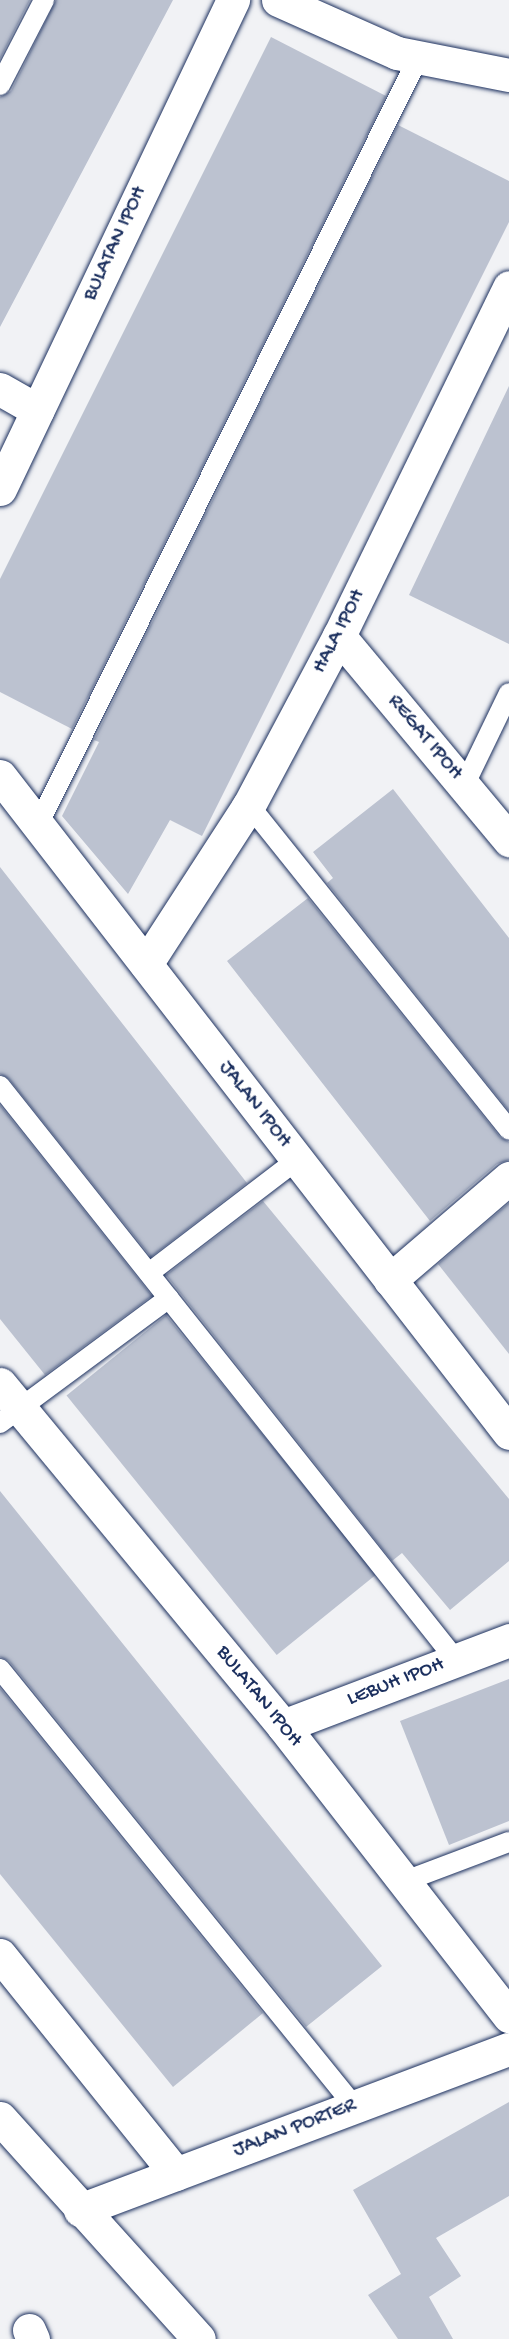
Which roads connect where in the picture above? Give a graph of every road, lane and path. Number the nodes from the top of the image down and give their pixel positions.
1 (44, 0) edge
2 (233, 0) edge
3 (278, 0) edge
4 (418, 58) junction
5 (509, 75) edge
6 (0, 86) edge
7 (509, 287) edge
8 (0, 390) edge
9 (37, 410) junction
10 (0, 489) edge
11 (339, 636) junction
12 (509, 693) edge
13 (0, 776) edge
14 (464, 786) junction
15 (249, 805) junction
16 (38, 825) junction
17 (509, 840) edge
18 (146, 964) junction
19 (0, 1086) edge
20 (509, 1130) edge
21 (297, 1160) junction
22 (509, 1178) edge
23 (149, 1272) junction
24 (390, 1280) junction
25 (168, 1298) junction
26 (6, 1405) edge
27 (509, 1433) edge
28 (509, 1640) edge
29 (456, 1660) junction
30 (0, 1668) edge
31 (283, 1726) junction
32 (509, 1842) edge
33 (405, 1881) junction
34 (0, 1955) edge
35 (509, 2016) edge
36 (509, 2049) edge
37 (355, 2107) junction
38 (4, 2132) edge
39 (176, 2174) junction
40 (80, 2210) junction
41 (189, 2335) edge

1 - 6 lane
2 - 9 street, BULATAN IPOH
3 - 4 street
4 - 5 street
4 - 16 lane
7 - 11 street, HALA IPOH
8 - 9 street
9 - 10 street, BULATAN IPOH
11 - 14 street, REGAT IPOH
11 - 15 street, HALA IPOH
12 - 14 lane
13 - 16 street, JALAN IPOH
14 - 17 street, REGAT IPOH
15 - 18 street, HALA IPOH
15 - 20 lane
16 - 18 street, JALAN IPOH
18 - 21 street, JALAN IPOH
19 - 23 lane
21 - 23 lane
21 - 24 street, JALAN IPOH
22 - 24 street
23 - 25 lane
24 - 27 street, JALAN IPOH
25 - 26 lane
25 - 29 lane
26 - 31 street, BULATAN IPOH
28 - 29 street, LEBUH IPOH
29 - 31 street, LEBUH IPOH
30 - 37 lane
31 - 33 street, BULATAN IPOH
32 - 33 lane
33 - 35 street, BULATAN IPOH
34 - 39 street
36 - 37 street, JALAN PORTER
37 - 39 street, JALAN PORTER
38 - 40 street
39 - 40 street, JALAN PORTER
40 - 41 street

